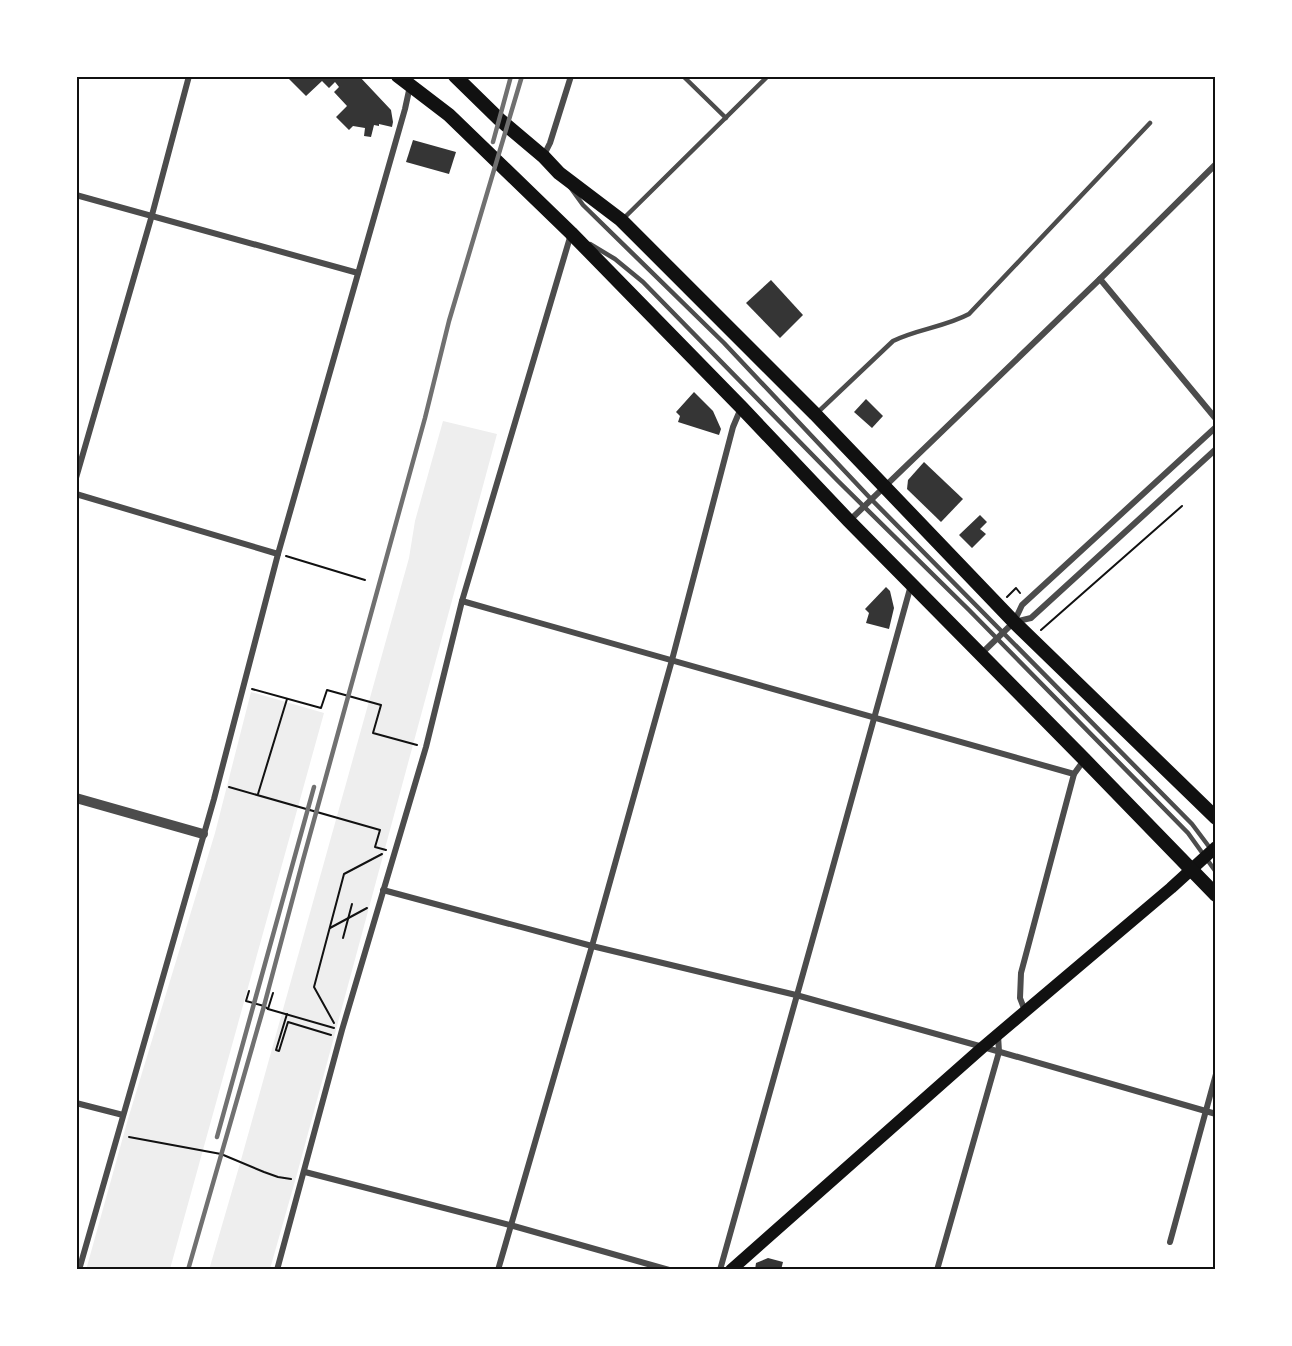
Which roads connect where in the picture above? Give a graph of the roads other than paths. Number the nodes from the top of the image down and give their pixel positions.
1 (189, 76) edge
2 (398, 76) edge
3 (455, 76) edge
4 (571, 76) edge
5 (683, 76) edge
6 (768, 76) edge
7 (410, 81) edge
8 (726, 118) junction
9 (1150, 123) dead end
10 (544, 157) junction
11 (1215, 164) edge
12 (559, 173) junction
13 (76, 195) edge
14 (152, 215) junction
15 (621, 220) junction
16 (571, 233) junction
17 (358, 273) junction
18 (1100, 279) junction
19 (742, 408) junction
20 (815, 414) junction
21 (1215, 419) edge
22 (1215, 427) edge
23 (1215, 449) edge
24 (76, 478) edge
25 (884, 487) junction
26 (76, 494) edge
27 (871, 499) junction
28 (863, 507) junction
29 (849, 521) junction
30 (278, 554) junction
31 (911, 585) junction
32 (462, 601) junction
33 (1014, 622) junction
34 (1003, 632) junction
35 (996, 638) junction
36 (980, 654) junction
37 (672, 660) junction
38 (875, 718) junction
39 (1084, 759) junction
40 (1074, 774) junction
41 (76, 798) edge
42 (1215, 818) edge
43 (203, 834) junction
44 (1211, 853) edge
45 (1191, 869) junction
46 (1215, 872) edge
47 (383, 890) junction
48 (1215, 895) edge
49 (592, 946) junction
50 (796, 995) junction
51 (1025, 1012) junction
52 (998, 1035) junction
53 (983, 1047) junction
54 (999, 1052) junction
55 (1215, 1074) edge
56 (76, 1102) edge
57 (1205, 1111) junction
58 (1215, 1114) edge
59 (123, 1115) junction
60 (305, 1172) junction
61 (510, 1225) junction
62 (1170, 1242) dead end
63 (79, 1269) edge
64 (277, 1269) edge
65 (498, 1269) edge
66 (669, 1269) edge
67 (720, 1269) edge
68 (731, 1269) edge
69 (937, 1269) edge

1 - 14 street
2 - 7 highway
3 - 10 highway
4 - 10 street
5 - 8 lane
6 - 8 lane
7 - 16 highway
7 - 17 street
8 - 15 lane
9 - 20 lane
10 - 12 highway
11 - 18 street
12 - 15 highway
12 - 27 lane
13 - 14 street
14 - 17 street
14 - 24 street
15 - 20 highway
16 - 19 highway
16 - 28 lane
16 - 32 street
17 - 30 street
18 - 21 street
18 - 25 street
19 - 29 highway
19 - 37 street
20 - 25 highway
22 - 33 street
23 - 33 street
25 - 27 street
25 - 33 highway
26 - 30 street
27 - 28 street
27 - 34 lane
28 - 29 street
28 - 35 lane
29 - 31 highway
30 - 43 street
31 - 36 highway
31 - 38 street
32 - 37 street
32 - 47 street
33 - 34 street
33 - 42 highway
34 - 35 street
34 - 44 lane
35 - 36 street
35 - 44 lane
36 - 39 highway
37 - 38 street
37 - 49 street
38 - 40 street
38 - 50 street
39 - 40 street
39 - 45 highway
40 - 51 street
41 - 43 street
43 - 59 street
44 - 45 main road
44 - 46 lane
45 - 48 highway
45 - 51 main road
47 - 49 street
47 - 60 street
49 - 50 street
49 - 61 street
50 - 53 street
50 - 67 street
51 - 52 main road
52 - 53 main road
52 - 54 street
53 - 54 street
53 - 68 main road
54 - 57 street
54 - 69 street
55 - 57 street
56 - 59 street
57 - 58 street
57 - 62 street
59 - 63 street
60 - 61 street
60 - 64 street
61 - 65 street
61 - 66 street

